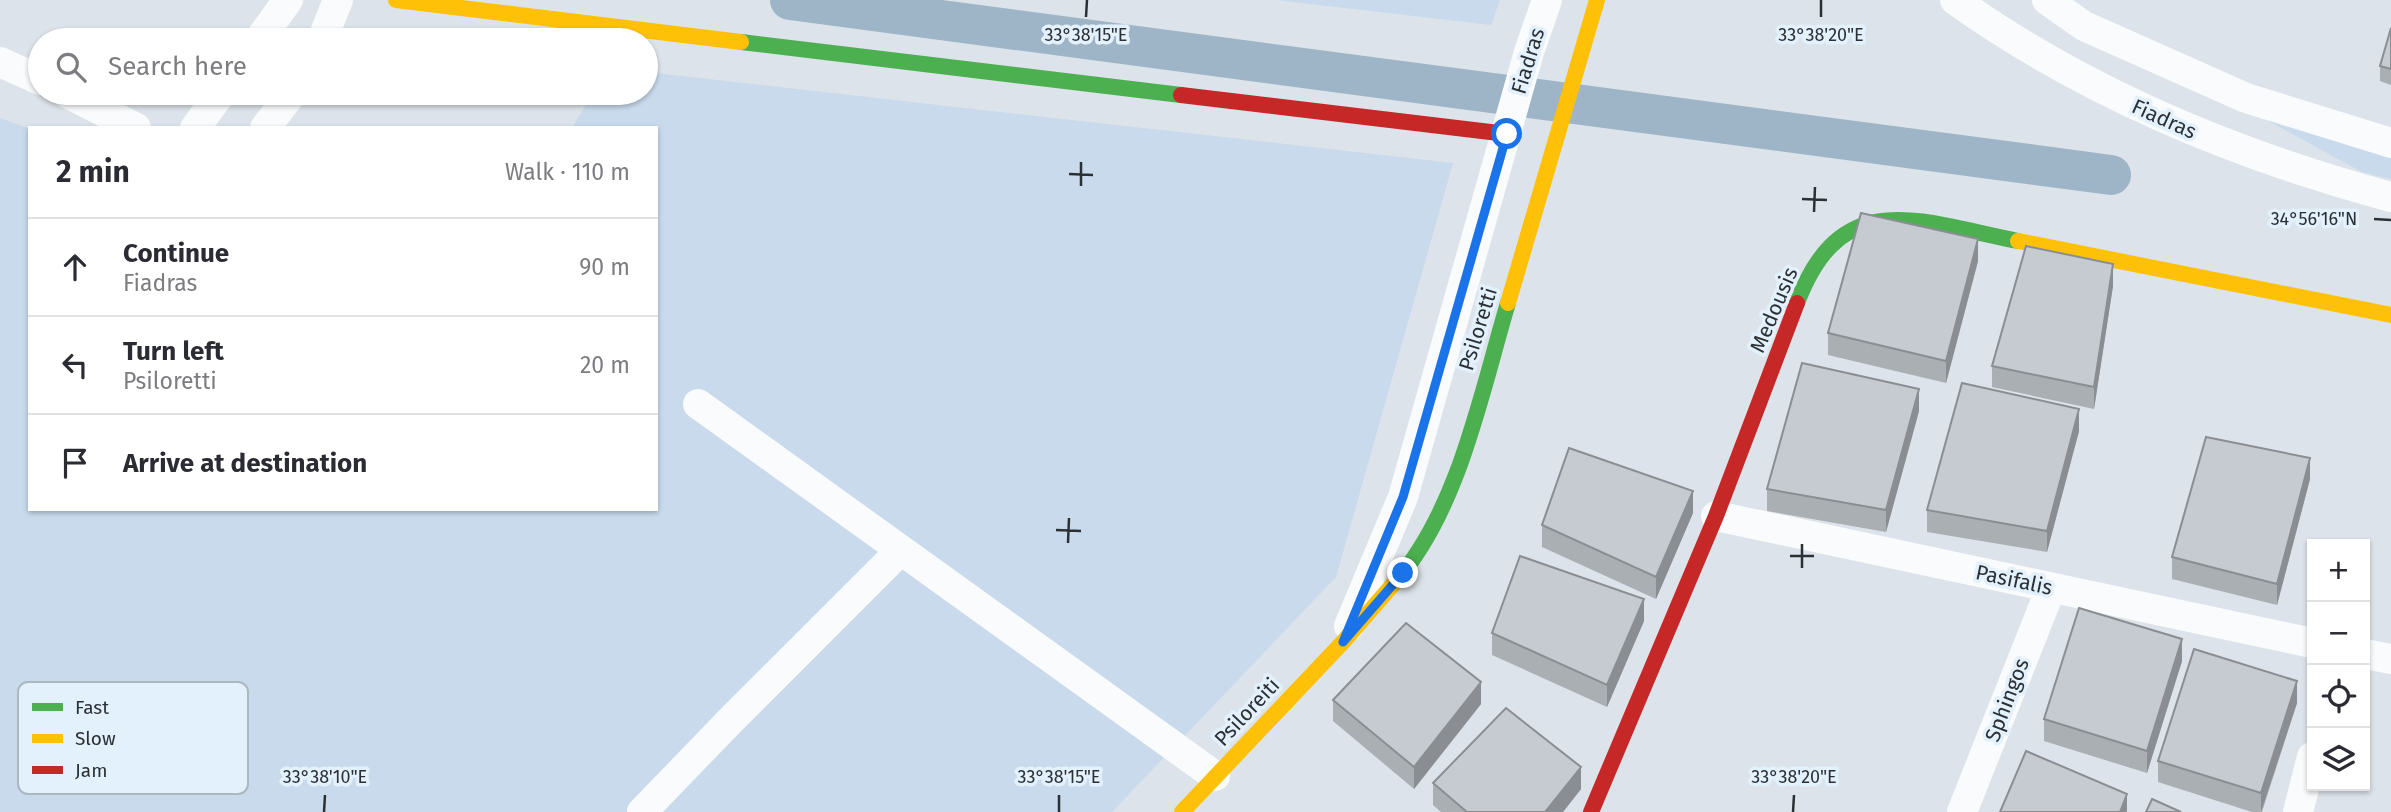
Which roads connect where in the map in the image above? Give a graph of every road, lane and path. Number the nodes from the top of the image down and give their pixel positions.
1 (288, 0) edge
2 (338, 0) edge
3 (396, 0) edge
4 (1547, 0) edge
5 (1597, 0) edge
6 (1955, 0) edge
7 (2047, 0) edge
8 (268, 28) edge
9 (327, 28) edge
10 (648, 28) edge
11 (658, 29) edge
12 (0, 62) edge
13 (28, 75) edge
14 (91, 105) edge
15 (211, 105) edge
16 (283, 105) edge
17 (1510, 124) junction
18 (132, 126) edge
19 (196, 126) edge
20 (267, 126) edge
21 (2391, 143) edge
22 (2391, 197) edge
23 (2391, 315) edge
24 (698, 404) dead end
25 (1716, 516) junction
26 (901, 550) junction
27 (2051, 588) junction
28 (1343, 642) junction
29 (2307, 642) edge
30 (2370, 655) edge
31 (2391, 659) edge
32 (1215, 776) junction
33 (2307, 777) edge
34 (642, 812) edge
35 (1182, 812) edge
36 (1591, 812) edge
37 (1962, 812) edge
38 (2298, 812) edge

1 - 8 street
2 - 9 street
3 - 10 street
4 - 17 street, Fiadras
5 - 28 street, Psiloretti
6 - 22 street, Fiadras
7 - 21 street
11 - 17 street
12 - 13 street
14 - 18 street
15 - 19 street
16 - 20 street
17 - 28 street, Fiadras
23 - 25 street, Medousis
24 - 26 street
25 - 27 street, Pasifalis
25 - 36 street, Medousis
26 - 32 street
26 - 34 street
27 - 29 street, Pasifalis
27 - 37 street, Sphingos
28 - 32 street, Psiloreiti
30 - 31 street
32 - 35 street, Psiloreiti
33 - 38 street

